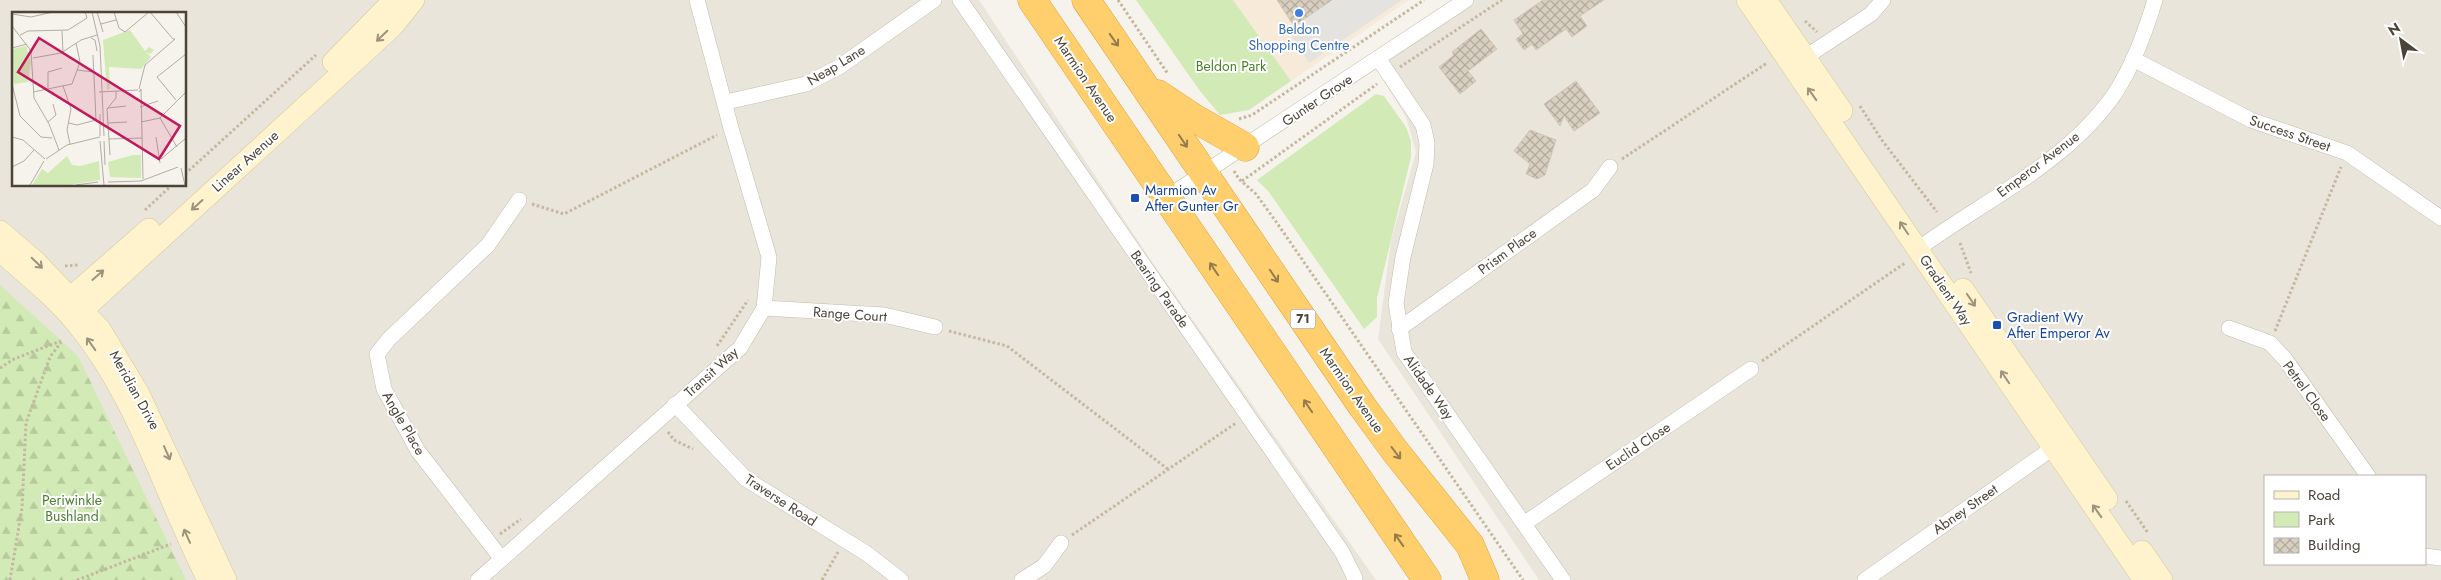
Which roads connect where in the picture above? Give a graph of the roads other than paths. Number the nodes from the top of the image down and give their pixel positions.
1 (394, 0) edge
2 (414, 0) edge
3 (697, 0) edge
4 (934, 0) edge
5 (960, 0) edge
6 (1032, 0) edge
7 (1086, 0) edge
8 (1466, 0) edge
9 (1747, 0) edge
10 (1766, 0) edge
11 (1883, 0) edge
12 (2155, 0) edge
13 (1378, 58) junction
14 (2132, 59) junction
15 (1798, 61) junction
16 (1146, 86) junction
17 (726, 102) junction
18 (1226, 160) junction
19 (1610, 167) road end
20 (1166, 198) junction
21 (519, 200) road end
22 (2441, 218) edge
23 (0, 231) edge
24 (1919, 250) junction
25 (0, 251) edge
26 (764, 308) junction
27 (73, 311) junction
28 (935, 327) road end
29 (2229, 328) dead end
30 (1399, 329) junction
31 (1751, 369) road end
32 (675, 404) junction
33 (2059, 443) junction
34 (2367, 475) edge
35 (1524, 522) junction
36 (1061, 543) road end
37 (2426, 556) edge
38 (500, 558) junction
39 (2441, 558) edge
40 (208, 580) edge
41 (226, 580) edge
42 (478, 580) edge
43 (901, 580) edge
44 (1022, 580) edge
45 (1354, 580) edge
46 (1427, 580) edge
47 (1485, 580) edge
48 (1563, 580) edge
49 (1865, 580) edge
50 (2144, 580) edge
51 (2162, 580) edge

27 -> 1 street, Linear Avenue
2 -> 27 street, Linear Avenue
3 - 17 street, Transit Way
4 - 17 street, Neap Lane
5 - 45 street, Bearing Parade
6 - 20 highway, Marmion Avenue
7 -> 16 highway, Marmion Avenue / 71
8 - 13 street, Gunter Grove
9 - 15 street, Gradient Way
10 - 15 street, Gradient Way
11 - 15 street
12 - 14 street, Emperor Avenue
13 - 18 street, Gunter Grove
13 - 30 street, Alidade Way
14 - 22 street, Success Street
14 - 24 street, Emperor Avenue
15 - 24 street, Gradient Way
16 -> 18 highway, Marmion Avenue / 71
16 - 18 highway
17 - 26 street, Transit Way
18 - 20 street, Gunter Grove
18 -> 47 highway, Marmion Avenue / 71
19 - 30 street, Prism Place
46 -> 20 highway, Marmion Avenue
21 - 38 street, Angle Place
23 -> 27 street, Meridian Drive
24 - 33 street, Gradient Way
25 - 27 street, Meridian Drive
26 - 28 street, Range Court
26 - 32 street, Transit Way
40 -> 27 street, Meridian Drive
27 -> 41 street, Meridian Drive
29 - 34 street, Petrel Close
30 - 35 street, Alidade Way
31 - 35 street, Euclid Close
32 - 38 street, Transit Way
32 - 43 street, Traverse Road
33 - 49 street, Abney Street
50 -> 33 street, Gradient Way
33 - 51 street, Gradient Way
35 - 48 street, Alidade Way
36 - 44 street
37 - 39 street
38 - 42 street, Transit Way

